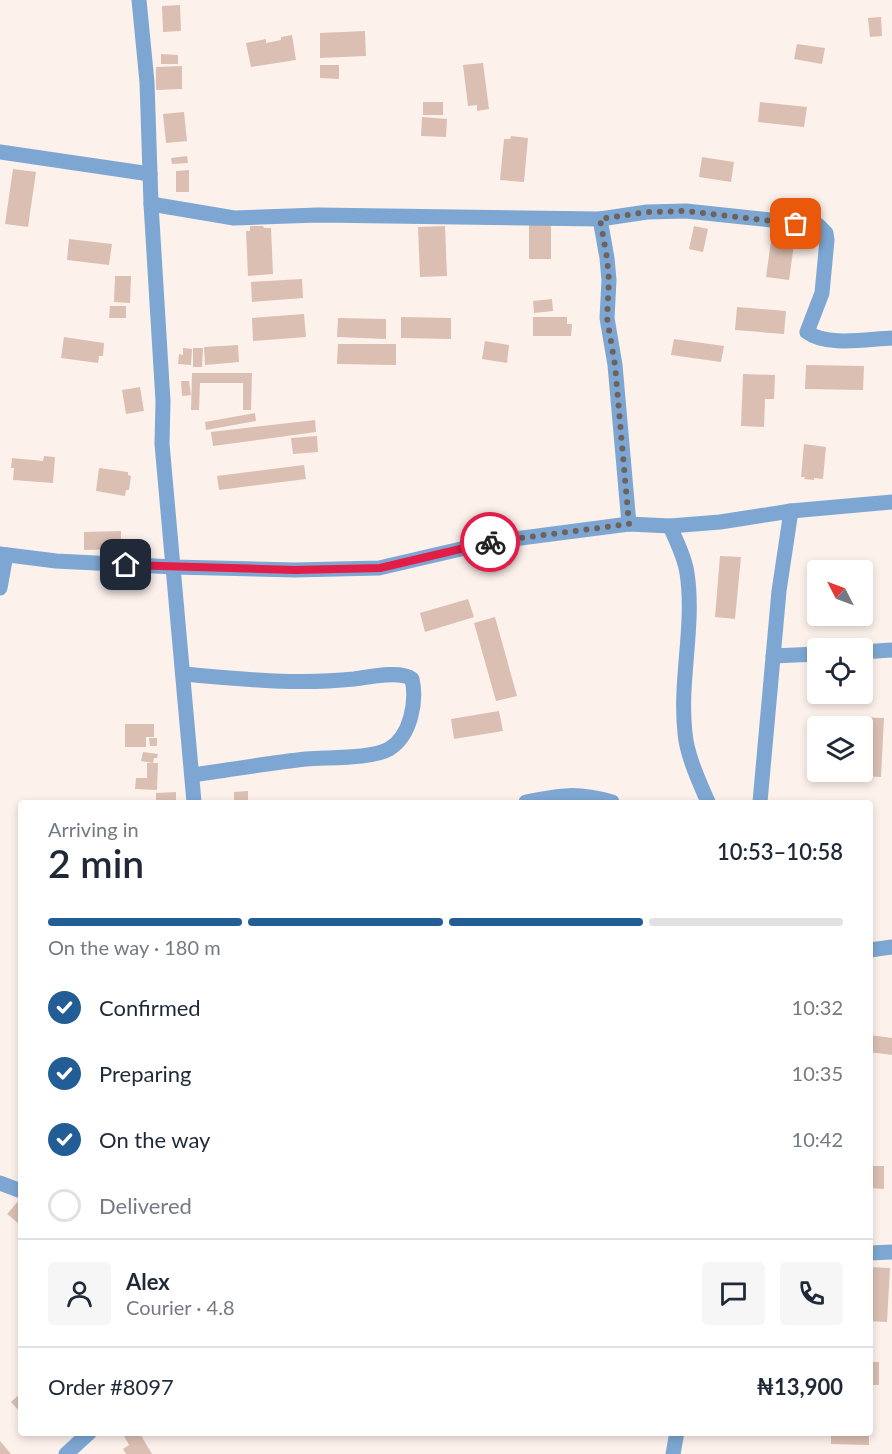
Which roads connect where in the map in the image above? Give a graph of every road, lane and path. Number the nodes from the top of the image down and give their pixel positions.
1 (139, 0) edge
2 (0, 152) edge
3 (150, 174) junction
4 (151, 204) junction
5 (600, 219) junction
6 (892, 338) edge
7 (892, 502) edge
8 (791, 511) junction
9 (629, 524) junction
10 (670, 526) junction
11 (3, 555) edge
12 (174, 567) junction
13 (0, 588) edge
14 (892, 650) edge
15 (873, 651) edge
16 (807, 654) edge
17 (773, 656) junction
18 (183, 674) junction
19 (192, 775) junction
20 (194, 800) edge
21 (537, 800) edge
22 (605, 800) edge
23 (707, 800) edge
24 (760, 800) edge
25 (892, 947) edge
26 (873, 950) edge
27 (0, 1183) edge
28 (18, 1190) edge
29 (892, 1252) edge
30 (873, 1253) edge
31 (86, 1436) edge
32 (676, 1436) edge
33 (66, 1454) edge
34 (673, 1454) edge

1 - 3 street
2 - 3 street
3 - 4 street
4 - 5 street
4 - 12 street
5 - 6 street
5 - 9 street
7 - 8 street
8 - 10 street
8 - 17 street
9 - 10 street
9 - 12 street
10 - 23 street
11 - 12 street
11 - 13 street
12 - 18 street
14 - 15 street
16 - 17 street
17 - 24 street
18 - 19 street
18 - 19 street
19 - 20 street
21 - 22 street
25 - 26 street
27 - 28 street
29 - 30 street
31 - 33 street
32 - 34 street

